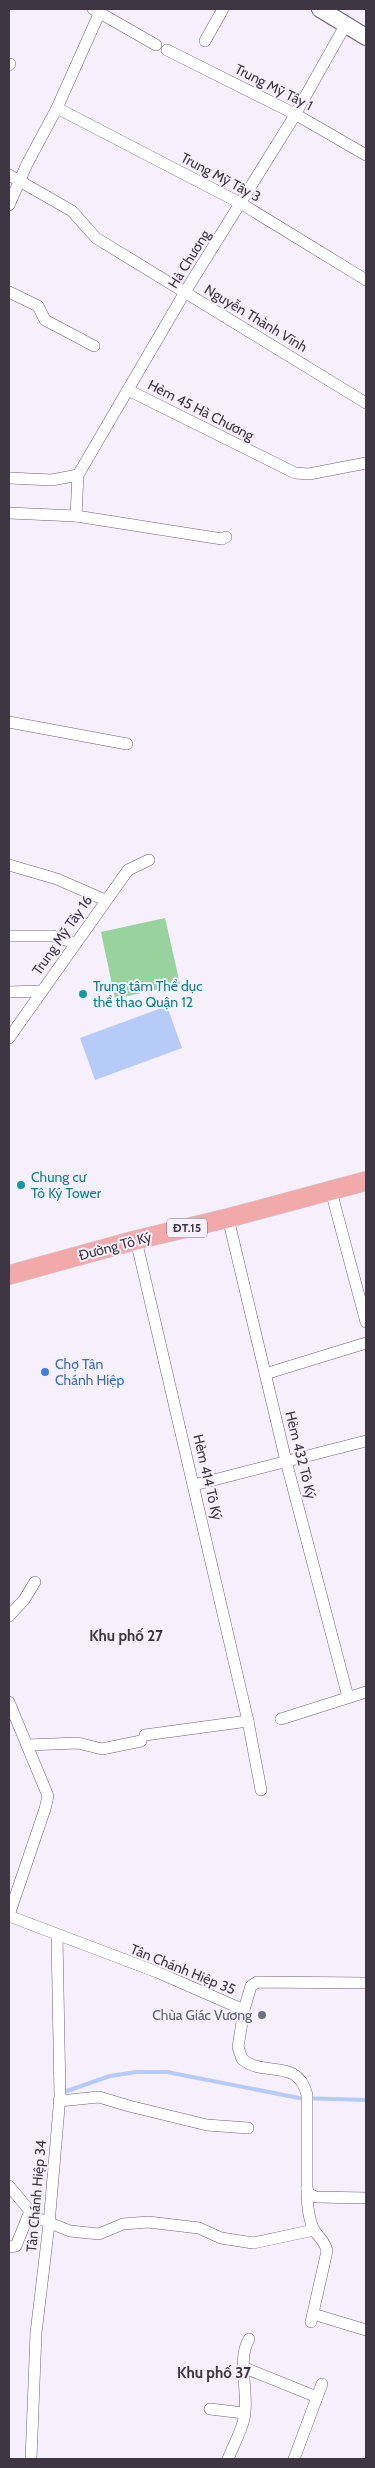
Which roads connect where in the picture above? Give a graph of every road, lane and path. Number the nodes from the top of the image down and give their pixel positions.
1 (223, 9) edge
2 (320, 9) edge
3 (96, 11) edge
4 (346, 24) junction
5 (366, 37) edge
6 (205, 41) dead end
7 (156, 45) dead end
8 (167, 50) dead end
9 (57, 108) junction
10 (295, 114) junction
11 (366, 155) edge
12 (14, 177) edge
13 (9, 204) edge
14 (242, 204) junction
15 (366, 280) edge
16 (185, 292) junction
17 (9, 293) edge
18 (94, 346) dead end
19 (128, 390) junction
20 (366, 402) edge
21 (366, 463) edge
22 (78, 475) junction
23 (9, 478) edge
24 (9, 512) edge
25 (76, 516) junction
26 (226, 537) dead end
27 (9, 722) edge
28 (127, 744) dead end
29 (149, 860) dead end
30 (9, 865) edge
31 (105, 900) junction
32 (9, 936) edge
33 (75, 943) junction
34 (42, 991) junction
35 (9, 992) edge
36 (9, 1038) edge
37 (366, 1181) edge
38 (331, 1191) junction
39 (228, 1218) junction
40 (136, 1240) junction
41 (9, 1275) edge
42 (366, 1322) edge
43 (366, 1343) edge
44 (265, 1374) junction
45 (366, 1441) edge
46 (286, 1461) junction
47 (194, 1485) junction
48 (35, 1582) dead end
49 (9, 1616) edge
50 (366, 1692) edge
51 (348, 1697) junction
52 (9, 1702) edge
53 (281, 1719) dead end
54 (248, 1721) junction
55 (27, 1745) junction
56 (261, 1790) dead end
57 (9, 1916) edge
58 (57, 1936) junction
59 (366, 1983) edge
60 (244, 2010) junction
61 (60, 2101) junction
62 (248, 2128) dead end
63 (9, 2186) edge
64 (306, 2189) junction
65 (366, 2198) edge
66 (30, 2211) junction
67 (49, 2224) junction
68 (314, 2230) junction
69 (9, 2247) edge
70 (366, 2330) edge
71 (249, 2339) dead end
72 (245, 2368) junction
73 (322, 2384) dead end
74 (317, 2397) junction
75 (210, 2409) dead end
76 (244, 2413) junction
77 (31, 2459) edge
78 (228, 2459) edge
79 (294, 2459) edge

1 - 6 street
2 - 4 main road
3 - 7 street
3 - 9 street
4 - 5 main road
4 - 10 street, Hà Chương
8 - 10 street, Trung Mỹ Tây 1
9 - 12 street
9 - 14 street, Trung Mỹ Tây 3
10 - 11 street, Trung Mỹ Tây 1
10 - 14 street, Hà Chương
12 - 13 street
12 - 16 street, Nguyễn Thành Vĩnh
14 - 15 street, Trung Mỹ Tây 3
14 - 16 street, Hà Chương
16 - 19 street, Hà Chương
16 - 20 street, Nguyễn Thành Vĩnh
17 - 18 street
19 - 21 street, Hẻm 45 Hà Chương
19 - 22 street, Hà Chương
22 - 23 street
22 - 25 street, Hà Chương
24 - 25 street
25 - 26 street
27 - 28 street
29 - 31 street, Trung Mỹ Tây 16
30 - 31 street
31 - 33 street, Trung Mỹ Tây 16
32 - 33 street
33 - 34 street, Trung Mỹ Tây 16
34 - 35 street
34 - 36 street, Trung Mỹ Tây 16
37 - 38 main road, Đường Tô Ký / ĐT.15
38 - 39 main road, Đường Tô Ký / ĐT.15
38 - 42 street
39 - 40 main road, Đường Tô Ký / ĐT.15
39 - 44 street, Hẻm 432 Tô Ký
40 - 41 main road, Đường Tô Ký / ĐT.15
40 - 47 street, Hẻm 414 Tô Ký
43 - 44 street
44 - 46 street, Hẻm 432 Tô Ký
45 - 46 street
46 - 47 street
46 - 51 street, Hẻm 432 Tô Ký
47 - 54 street, Hẻm 414 Tô Ký
48 - 49 street
50 - 51 street
51 - 53 street
52 - 55 street
54 - 55 street
54 - 56 street, Hẻm 414 Tô Ký
55 - 57 street
57 - 58 street, Tân Chánh Hiệp 35
58 - 60 street, Tân Chánh Hiệp 35
58 - 61 street, Tân Chánh Hiệp 34
59 - 60 street
60 - 64 street, Tân Chánh Hiệp 35
61 - 62 street
61 - 67 street, Tân Chánh Hiệp 34
63 - 66 street
64 - 65 street
64 - 68 street, Tân Chánh Hiệp 35
66 - 67 street
66 - 69 street
67 - 68 street
67 - 77 street, Tân Chánh Hiệp 34
68 - 70 street, Tân Chánh Hiệp 35
71 - 72 street
72 - 74 street
72 - 76 street
73 - 74 street
74 - 79 street
75 - 76 street
76 - 78 street

